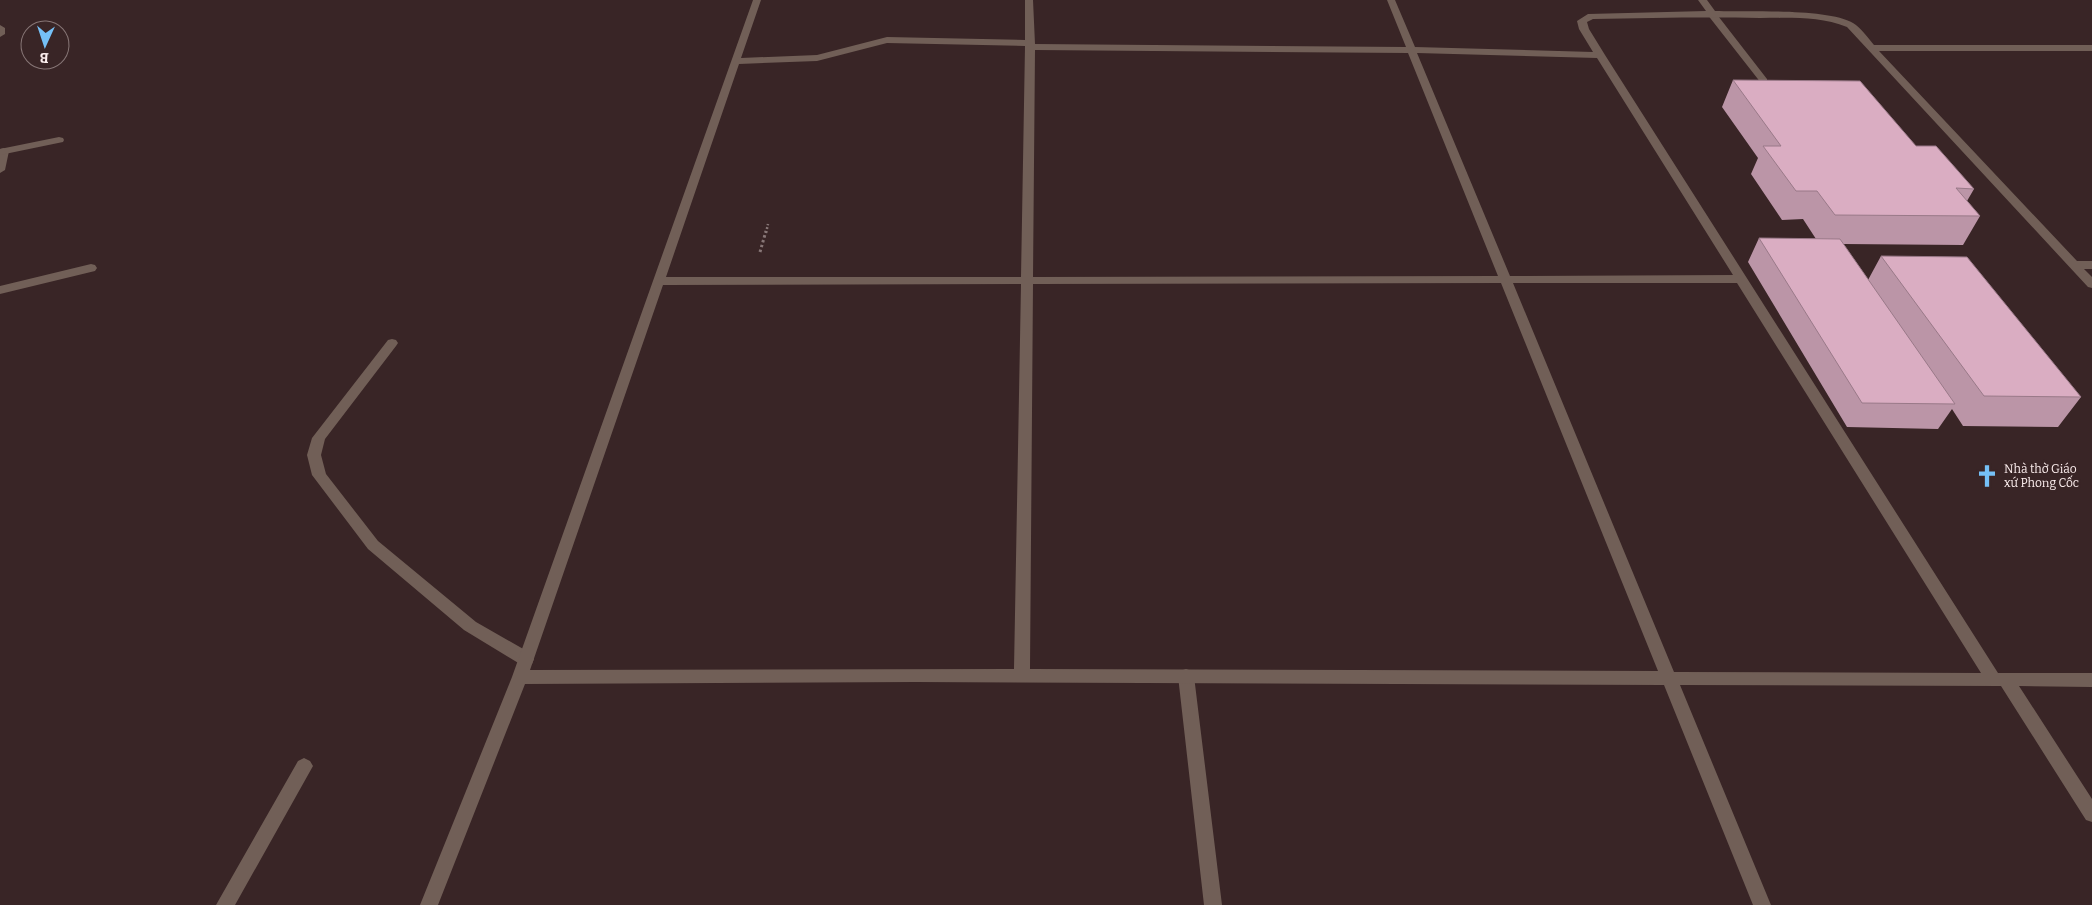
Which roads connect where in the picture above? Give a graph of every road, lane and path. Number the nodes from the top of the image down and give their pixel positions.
1 (757, 0) edge
2 (1028, 0) edge
3 (1391, 0) edge
4 (1702, 0) edge
5 (1712, 14) junction
6 (0, 28) edge
7 (0, 34) edge
8 (1030, 45) junction
9 (1872, 48) junction
10 (2092, 48) edge
11 (1412, 50) junction
12 (1600, 55) junction
13 (736, 61) junction
14 (1764, 81) edge
15 (59, 140) dead end
16 (2, 152) edge
17 (0, 170) edge
18 (2074, 265) junction
19 (2092, 265) edge
20 (91, 268) dead end
21 (1741, 279) junction
22 (1506, 280) junction
23 (659, 281) junction
24 (1027, 281) junction
25 (2092, 284) edge
26 (0, 290) edge
27 (392, 343) dead end
28 (526, 659) junction
29 (1022, 675) junction
30 (1186, 676) junction
31 (520, 677) junction
32 (1668, 678) junction
33 (2000, 680) junction
34 (2092, 680) edge
35 (304, 766) dead end
36 (2092, 814) edge
37 (225, 905) edge
38 (429, 905) edge
39 (1213, 905) edge
40 (1762, 905) edge

1 - 13 street
2 - 8 street
3 - 11 street
4 - 5 street
5 - 9 street
5 - 12 street
5 - 14 street
6 - 7 street
8 - 11 street
8 - 13 street
8 - 24 street
9 - 10 street
9 - 18 street
11 - 12 street
11 - 22 street
12 - 21 street
13 - 23 street
15 - 16 street
16 - 17 street
18 - 19 street
18 - 25 street
20 - 26 street
21 - 22 street
21 - 33 street
22 - 24 street
22 - 32 street
23 - 24 street
23 - 28 street
24 - 29 street
27 - 28 street
28 - 31 street
29 - 30 street
29 - 31 street
30 - 32 street
30 - 39 street
31 - 38 street
32 - 33 street
32 - 40 street
33 - 34 street
33 - 36 street
35 - 37 street

